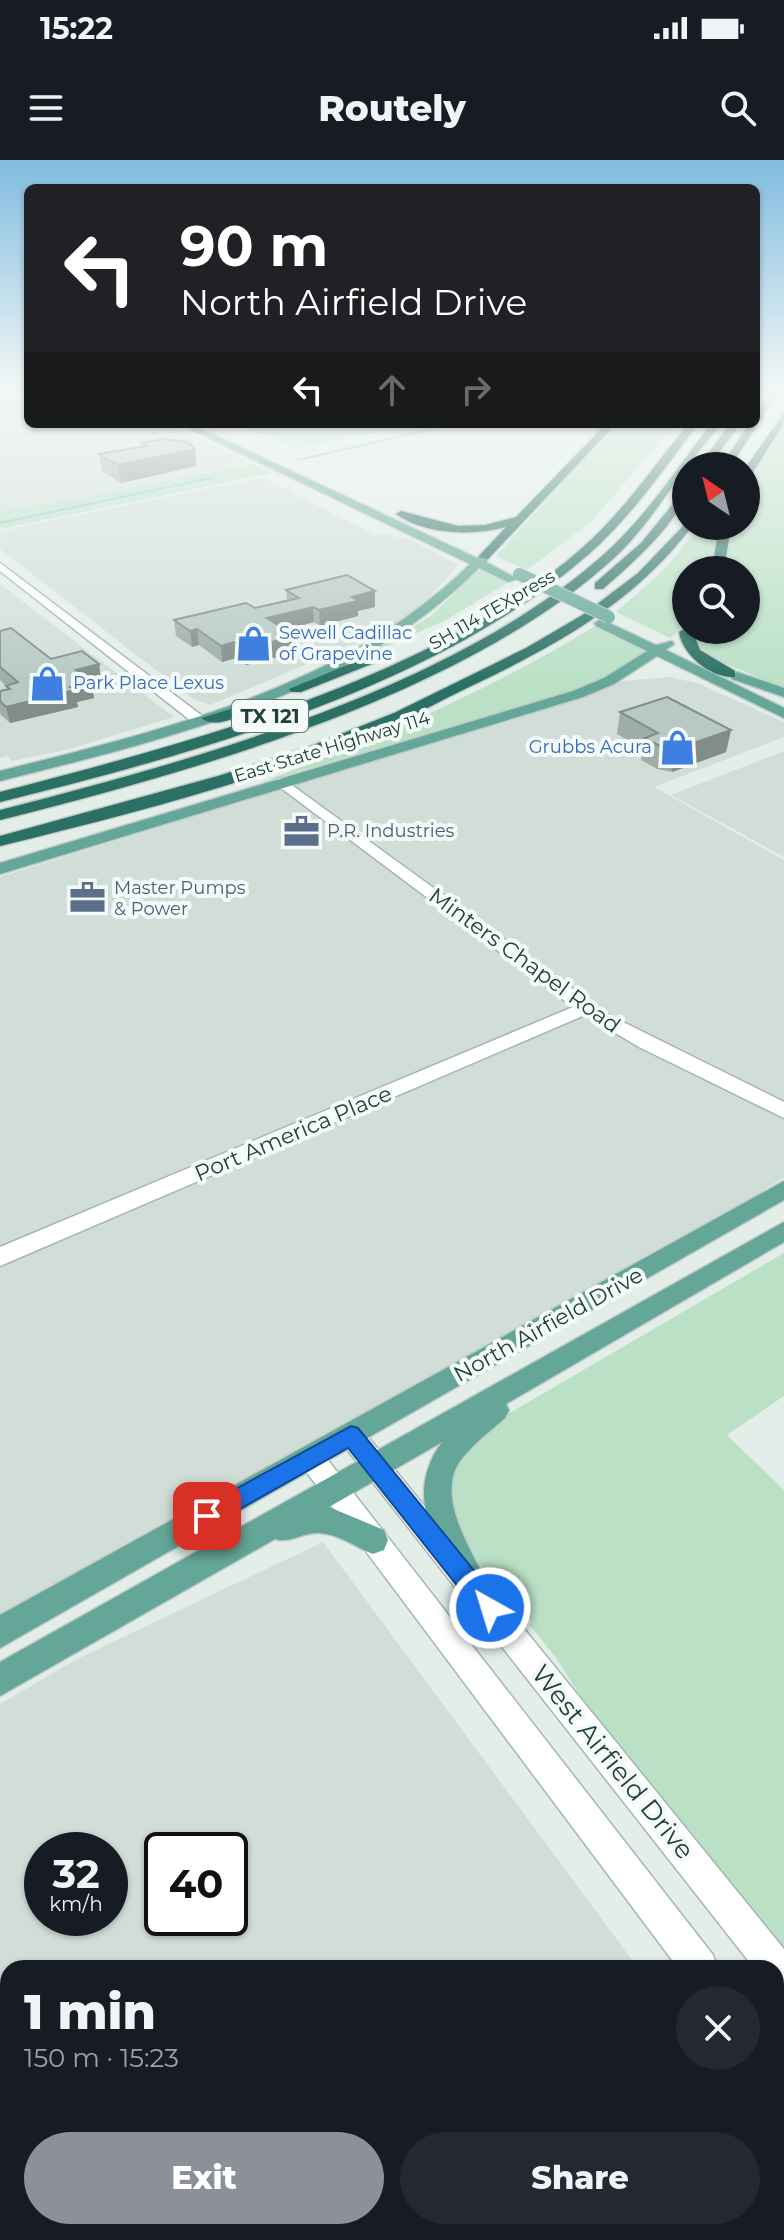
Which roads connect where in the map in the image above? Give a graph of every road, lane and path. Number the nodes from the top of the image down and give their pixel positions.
1 (322, 490) edge
2 (348, 490) edge
3 (548, 490) edge
4 (639, 490) edge
5 (665, 490) edge
6 (672, 509) edge
7 (401, 514) junction
8 (519, 520) junction
9 (674, 540) edge
10 (482, 560) junction
11 (540, 566) dead end
12 (2, 570) edge
13 (501, 592) dead end
14 (672, 641) edge
15 (688, 644) edge
16 (398, 647) dead end
17 (662, 647) junction
18 (728, 679) junction
19 (609, 681) junction
20 (784, 693) edge
21 (784, 714) edge
22 (204, 720) junction
23 (358, 734) junction
24 (0, 776) edge
25 (282, 782) junction
26 (0, 797) edge
27 (0, 815) edge
28 (0, 824) edge
29 (0, 841) edge
30 (0, 858) edge
31 (0, 869) edge
32 (586, 1008) junction
33 (784, 1111) edge
34 (784, 1189) edge
35 (784, 1231) edge
36 (0, 1257) edge
37 (576, 1350) junction
38 (351, 1435) junction
39 (311, 1458) junction
40 (375, 1464) junction
41 (334, 1487) junction
42 (373, 1540) junction
43 (471, 1584) junction
44 (106, 1618) junction
45 (0, 1632) edge
46 (0, 1680) edge
47 (694, 1960) edge
48 (770, 1960) edge

1 - 10 main road
2 - 7 main road
3 - 8 highway
4 - 26 highway, TX 121
5 - 27 highway, SH 114 TEXpress
6 - 28 highway, SH 114 TEXpress
7 - 8 highway
7 - 10 main road
8 - 10 highway
9 - 23 highway, TX 121
10 - 17 main road
10 - 22 main road
11 - 13 highway
12 - 22 street
14 - 17 highway
15 - 18 highway
16 - 22 highway
17 - 18 main road
17 - 19 main road, East State Highway 114
18 - 19 main road
18 - 20 main road
18 - 21 main road
19 - 25 main road, East State Highway 114
22 - 24 main road
23 - 29 highway, TX 121
23 - 30 highway
25 - 31 main road, East State Highway 114
25 - 32 street, Minters Chapel Road
32 - 33 street, Minters Chapel Road
32 - 36 street, Port America Place
34 - 38 main road, North Airfield Drive
35 - 37 main road, North Airfield Drive
37 - 40 main road, North Airfield Drive
37 - 43 main road
38 - 39 main road, North Airfield Drive
38 - 40 street, West Airfield Drive
39 - 41 street
39 - 45 main road, North Airfield Drive
40 - 41 main road, North Airfield Drive
40 - 43 street, West Airfield Drive
41 - 42 street
41 - 44 main road, North Airfield Drive
42 - 44 main road
42 - 47 street
43 - 48 street, West Airfield Drive
44 - 46 main road

